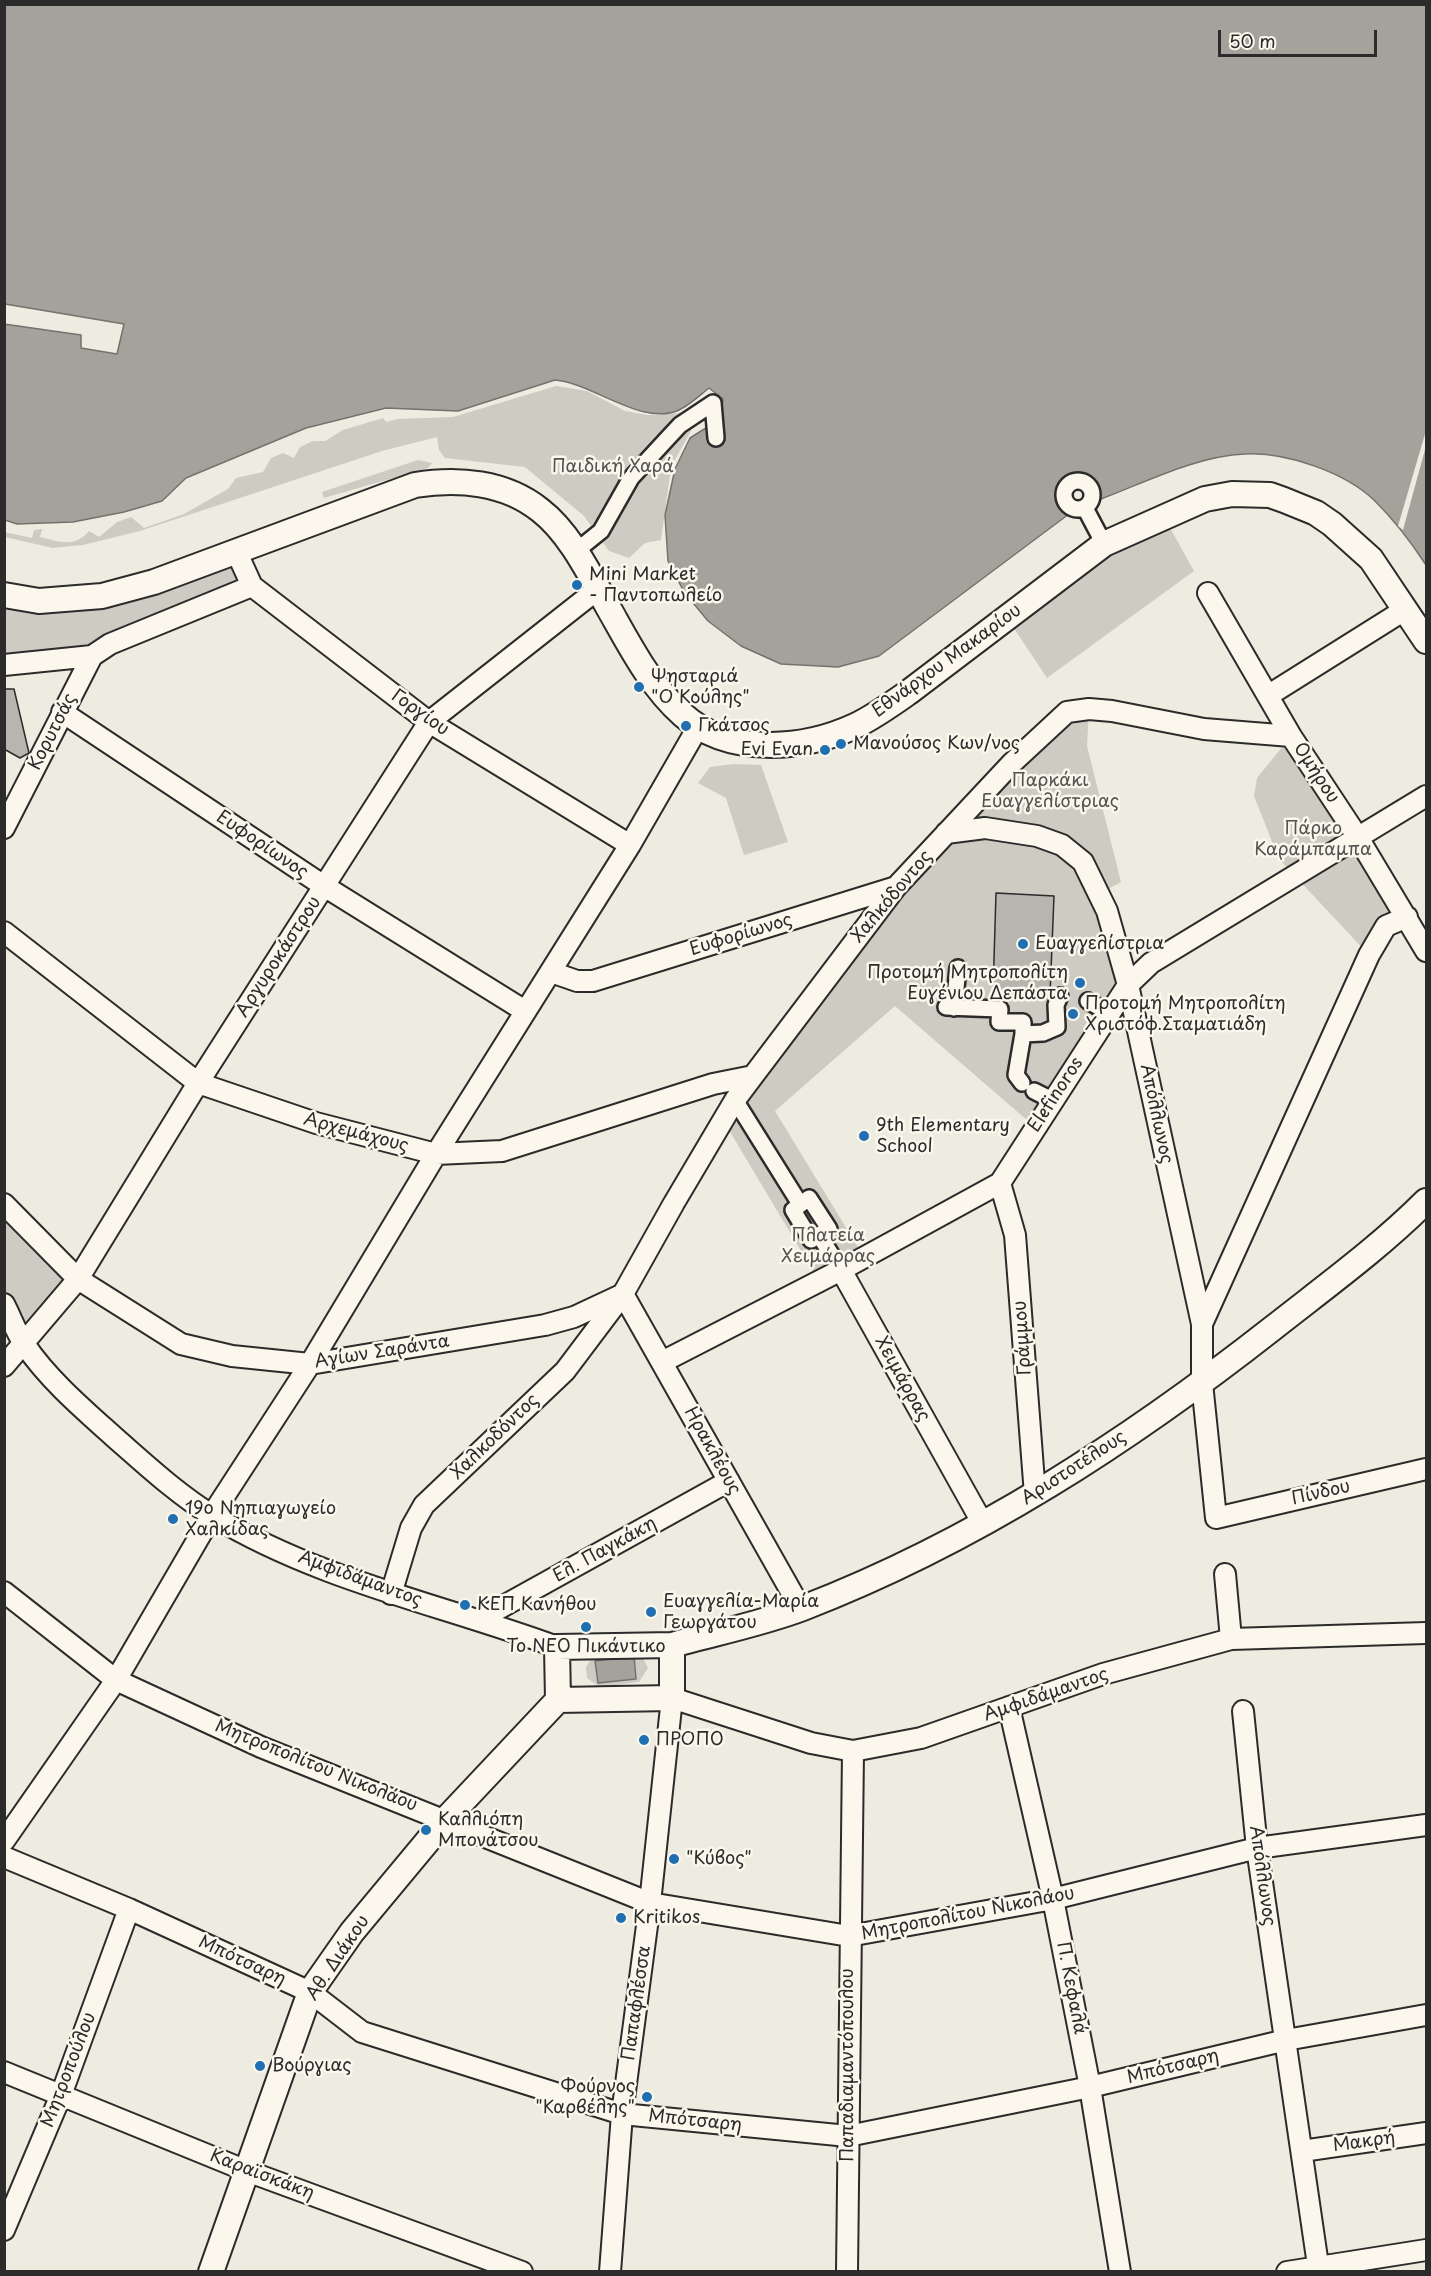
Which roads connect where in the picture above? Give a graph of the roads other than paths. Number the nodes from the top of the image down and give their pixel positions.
1 (716, 438) dead end
2 (1085, 508) dead end
3 (1104, 544) junction
4 (575, 552) junction
5 (237, 553) junction
6 (252, 586) junction
7 (598, 590) junction
8 (1208, 593) dead end
9 (4, 595) edge
10 (1406, 609) junction
11 (1426, 641) edge
12 (92, 656) junction
13 (4, 665) edge
14 (1269, 695) junction
15 (62, 712) junction
16 (429, 722) junction
17 (698, 727) junction
18 (1291, 736) junction
19 (1426, 796) edge
20 (4, 828) edge
21 (946, 833) junction
22 (1357, 836) junction
23 (630, 845) junction
24 (324, 886) junction
25 (896, 887) junction
26 (1407, 917) junction
27 (4, 932) edge
28 (1426, 951) edge
29 (958, 968) dead end
30 (551, 972) junction
31 (1128, 985) junction
32 (1060, 996) dead end
33 (1088, 1001) dead end
34 (525, 1011) junction
35 (1109, 1013) junction
36 (1023, 1034) junction
37 (753, 1076) junction
38 (198, 1083) junction
39 (735, 1100) junction
40 (1052, 1100) junction
41 (436, 1154) junction
42 (999, 1183) junction
43 (1426, 1201) edge
44 (4, 1204) edge
45 (841, 1270) junction
46 (78, 1279) junction
47 (623, 1294) junction
48 (4, 1304) edge
49 (1202, 1324) junction
50 (24, 1345) junction
51 (662, 1362) junction
52 (310, 1364) junction
53 (4, 1366) edge
54 (1202, 1383) junction
55 (1426, 1469) edge
56 (729, 1481) junction
57 (1035, 1495) junction
58 (213, 1515) junction
59 (1216, 1518) joint
60 (983, 1524) junction
61 (1225, 1574) dead end
62 (4, 1592) edge
63 (391, 1594) junction
64 (801, 1609) junction
65 (480, 1619) junction
66 (1426, 1633) edge
67 (1231, 1639) junction
68 (672, 1646) junction
69 (557, 1647) junction
70 (116, 1680) junction
71 (672, 1698) junction
72 (558, 1700) junction
73 (1009, 1707) junction
74 (1243, 1711) dead end
75 (853, 1751) junction
76 (446, 1819) junction
77 (1426, 1825) edge
78 (4, 1841) edge
79 (1257, 1848) junction
80 (4, 1857) edge
81 (1053, 1899) junction
82 (650, 1903) junction
83 (129, 1909) junction
84 (849, 1936) junction
85 (310, 1992) junction
86 (1426, 2015) edge
87 (1286, 2040) junction
88 (4, 2072) edge
89 (1090, 2087) junction
90 (61, 2095) junction
91 (622, 2114) junction
92 (1426, 2133) edge
93 (848, 2136) junction
94 (1302, 2151) junction
95 (248, 2171) junction
96 (4, 2230) edge
97 (1426, 2250) edge
98 (1319, 2269) edge
99 (211, 2271) edge
100 (522, 2271) edge
101 (610, 2271) edge
102 (847, 2271) edge
103 (1120, 2271) edge
104 (1287, 2271) edge

1 - 4 street
2 - 3 street
3 - 10 street, Εθνάρχου Μακαρίου
3 - 17 street, Εθνάρχου Μακαρίου
4 - 5 street, Εθνάρχου Μακαρίου
4 - 7 street, Εθνάρχου Μακαρίου
5 - 6 street, Γοργίου
5 - 9 street
6 - 12 street, Κορυτσάς
6 - 16 street, Γοργίου
7 - 16 street, Αργυροκάστρου
7 - 17 street, Εθνάρχου Μακαρίου
8 - 14 street, Ομήρου
10 - 11 street, Εθνάρχου Μακαρίου
10 - 14 street
12 - 13 street
12 - 15 street, Κορυτσάς
14 - 18 street, Ομήρου
15 - 20 street, Κορυτσάς
15 - 24 street, Ευφορίωνος
16 - 23 street, Γοργίου
16 - 24 street, Αργυροκάστρου
17 - 23 street
18 - 21 street, Χαλκόδοντος
18 - 22 street, Ομήρου
19 - 22 street, Elefinoros
21 - 25 street, Χαλκόδοντος
21 - 31 street, Απόλλωνος
22 - 26 street, Ομήρου
22 - 31 street, Elefinoros
23 - 30 street
24 - 34 street, Ευφορίωνος
24 - 38 street, Αργυροκάστρου
25 - 30 street, Ευφορίωνος
25 - 37 street, Χαλκόδοντος
26 - 28 street, Ομήρου
26 - 49 street
27 - 38 street, Αρχεμάχους
29 - 36 street
30 - 34 street
31 - 35 street, Elefinoros
31 - 49 street, Απόλλωνος
32 - 36 street
33 - 35 street
34 - 41 street
35 - 40 street, Elefinoros
36 - 40 street
37 - 39 street, Χαλκόδοντος
37 - 41 street, Αρχεμάχους
38 - 41 street, Αρχεμάχους
38 - 46 street, Αργυροκάστρου
39 - 45 street, Χειμάρρας
39 - 47 street, Χαλκόδοντος
40 - 42 street, Elefinoros
41 - 52 street
42 - 45 street, Elefinoros
42 - 57 street, Γράμμου
43 - 54 street, Αριστοτέλους
44 - 46 street, Αγίων Σαράντα
45 - 51 street, Elefinoros
45 - 60 street, Χειμάρρας
46 - 50 street, Αργυροκάστρου
46 - 52 street, Αγίων Σαράντα
47 - 51 street, Ηρακλέους
47 - 52 street, Αγίων Σαράντα
47 - 63 street, Χαλκοδόντος
48 - 50 street, Αμφιδάμαντος
49 - 54 street, Απόλλωνος
50 - 53 street, Αργυροκάστρου
50 - 58 street, Αμφιδάμαντος
51 - 56 street, Ηρακλέους
52 - 58 street
54 - 57 street, Αριστοτέλους
54 - 59 street, Απόλλωνος
55 - 59 street, Πίνδου
56 - 64 street, Ηρακλέους
56 - 65 street, Ελ. Παγκάκη
57 - 60 street, Αριστοτέλους
58 - 63 street, Αμφιδάμαντος
58 - 70 street
60 - 64 street, Αριστοτέλους
61 - 67 street
62 - 70 street, Μητροπολίτου Νικολάου
63 - 65 street, Αμφιδάμαντος
64 - 68 street, Αριστοτέλους
65 - 69 street, Αμφιδάμαντος
66 - 67 street, Αμφιδάμαντος
67 - 73 street, Αμφιδάμαντος
68 - 69 street, Αριστοτέλους
68 - 71 street
69 - 72 street
70 - 76 street, Μητροπολίτου Νικολάου
70 - 78 street
71 - 72 street
71 - 75 street, Αμφιδάμαντος
71 - 82 street, Παπαφλέσσα
72 - 76 street, Αθ. Διάκου
73 - 75 street, Αμφιδάμαντος
73 - 81 street, Π. Κεφαλά
74 - 79 street, Απόλλωνος
75 - 84 street, Παπαδιαμαντόπουλου
76 - 82 street, Μητροπολίτου Νικολάου
76 - 85 street, Αθ. Διάκου
77 - 79 street, Μητροπολίτου Νικολάου
79 - 81 street, Μητροπολίτου Νικολάου
79 - 87 street, Απόλλωνος
80 - 83 street, Μπότσαρη
81 - 84 street, Μητροπολίτου Νικολάου
81 - 89 street, Π. Κεφαλά
82 - 84 street, Μητροπολίτου Νικολάου
82 - 91 street, Παπαφλέσσα
83 - 85 street, Μπότσαρη
83 - 90 street, Μητροπούλου
84 - 93 street, Παπαδιαμαντόπουλου
85 - 91 street, Μπότσαρη
85 - 95 street, Αθ. Διάκου
86 - 87 street, Μπότσαρη
87 - 89 street, Μπότσαρη
87 - 94 street, Απόλλωνος
88 - 90 street, Καραϊσκάκη
89 - 93 street, Μπότσαρη
89 - 103 street, Π. Κεφαλά
90 - 95 street, Καραϊσκάκη
90 - 96 street, Μητροπούλου
91 - 93 street, Μπότσαρη
91 - 101 street, Παπαφλέσσα
92 - 94 street, Μακρή
93 - 102 street, Παπαδιαμαντόπουλου
94 - 98 street, Απόλλωνος
95 - 99 street, Αθ. Διάκου
95 - 100 street, Καραϊσκάκη
97 - 98 street
98 - 104 street

